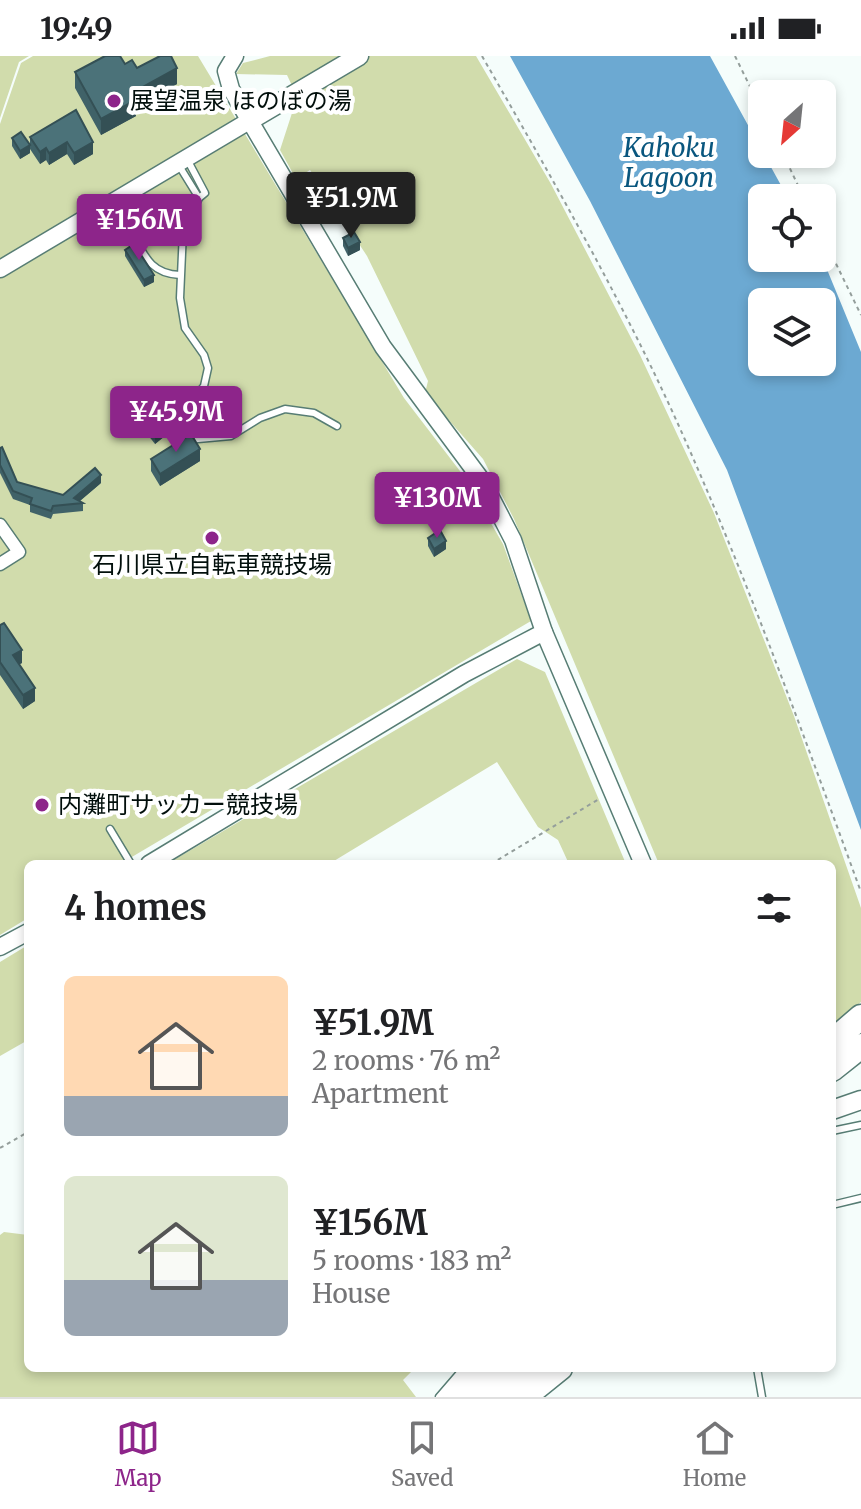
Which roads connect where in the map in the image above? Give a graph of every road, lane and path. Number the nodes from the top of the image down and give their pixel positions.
1 (235, 56) edge
2 (359, 56) edge
3 (482, 56) edge
4 (735, 56) edge
5 (748, 82) edge
6 (249, 121) junction
7 (182, 161) junction
8 (135, 238) dead end
9 (836, 264) edge
10 (0, 269) edge
11 (180, 275) junction
12 (861, 315) edge
13 (337, 426) dead end
14 (189, 439) junction
15 (179, 446) edge
16 (0, 525) edge
17 (0, 564) edge
18 (544, 632) junction
19 (613, 789) junction
20 (110, 829) dead end
21 (129, 860) edge
22 (156, 860) edge
23 (498, 860) edge
24 (641, 860) edge
25 (861, 892) edge
26 (24, 934) edge
27 (0, 947) edge
28 (861, 1017) edge
29 (836, 1039) edge
30 (861, 1046) edge
31 (836, 1066) edge
32 (861, 1100) edge
33 (836, 1109) edge
34 (861, 1125) edge
35 (836, 1130) edge
36 (24, 1134) edge
37 (0, 1148) edge
38 (861, 1198) edge
39 (836, 1204) edge
40 (461, 1372) edge
41 (478, 1372) edge
42 (502, 1372) edge
43 (525, 1372) edge
44 (555, 1372) edge
45 (758, 1372) edge
46 (439, 1397) edge
47 (455, 1397) edge
48 (476, 1397) edge
49 (500, 1397) edge
50 (524, 1397) edge
51 (762, 1397) edge

1 - 6 street
2 - 6 main road
3 - 25 path
4 - 5 path
6 - 7 street
6 - 18 street
7 - 10 street
7 - 11 lane
8 - 11 lane
9 - 12 path
11 - 14 lane
13 - 14 lane
14 - 15 lane
16 - 17 street
18 - 19 street
18 - 22 street
19 - 23 path
19 - 24 street
20 - 21 lane
26 - 27 street
28 - 29 highway
30 - 31 highway
32 - 33 main road
34 - 35 lane
36 - 37 path
38 - 39 lane
40 - 46 lane
41 - 47 highway
42 - 48 highway
43 - 49 highway
44 - 50 highway
45 - 51 lane

